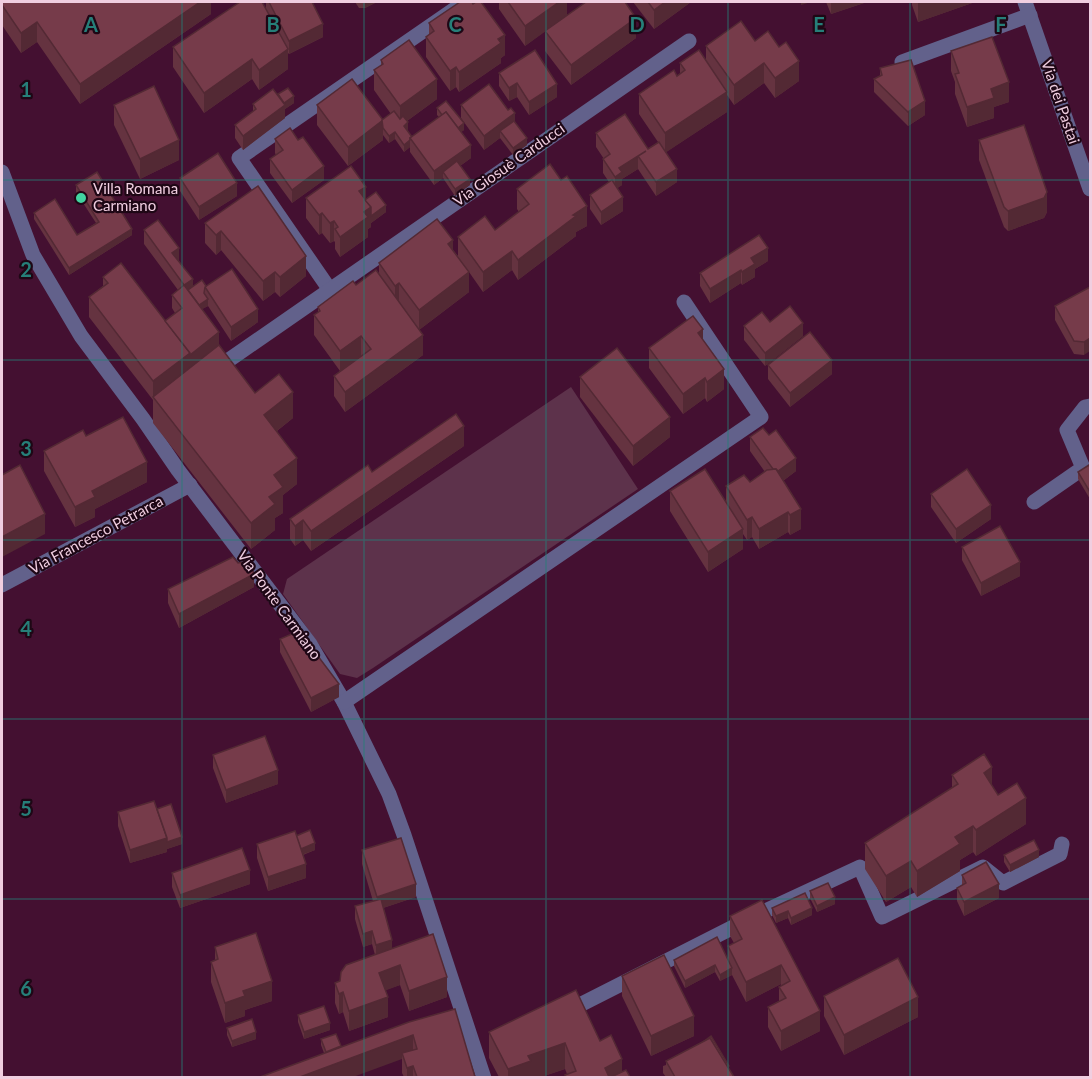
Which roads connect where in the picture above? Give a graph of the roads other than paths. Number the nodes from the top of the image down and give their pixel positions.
1 (465, 2) edge
2 (1028, 8) edge
3 (689, 41) dead end
4 (902, 62) edge
5 (2, 171) edge
6 (1090, 189) edge
7 (330, 290) junction
8 (684, 302) dead end
9 (202, 378) edge
10 (1090, 406) edge
11 (190, 485) junction
12 (1034, 502) dead end
13 (2, 585) edge
14 (344, 702) junction
15 (1062, 844) dead end
16 (550, 1020) edge
17 (484, 1077) edge

1 - 7 street
2 - 4 street
2 - 6 street, Via dei Pastai
3 - 7 street, Via Giosuè Carducci
5 - 11 street, Via Ponte Carmiano
7 - 9 street, Via Giosuè Carducci
8 - 14 street
10 - 12 street
11 - 13 street, Via Francesco Petrarca
11 - 14 street, Via Ponte Carmiano
14 - 17 street, Via Ponte Carmiano
15 - 16 street

